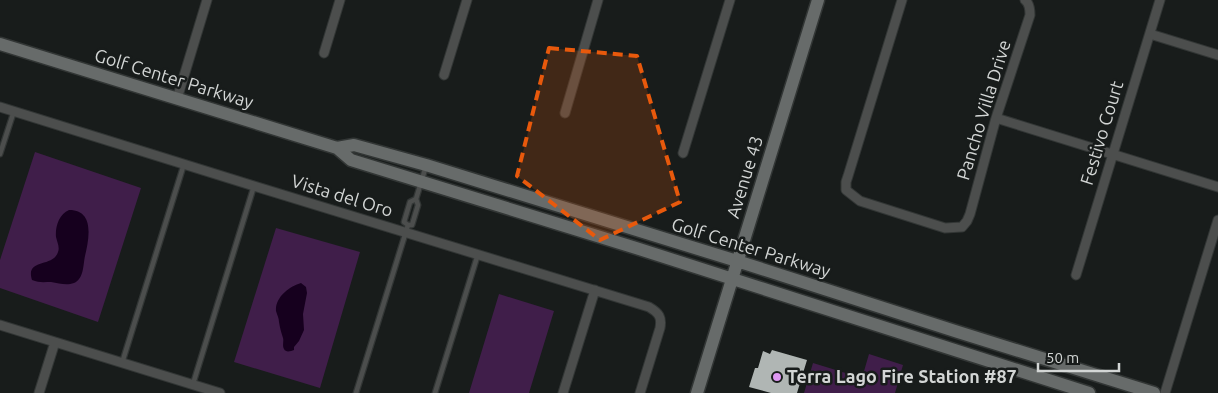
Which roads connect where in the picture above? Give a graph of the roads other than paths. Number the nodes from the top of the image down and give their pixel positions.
1 (207, 0) edge
2 (340, 0) edge
3 (467, 0) edge
4 (598, 0) edge
5 (730, 0) edge
6 (818, 0) edge
7 (902, 0) edge
8 (1026, 0) edge
9 (1160, 0) edge
10 (1150, 34) junction
11 (0, 44) edge
12 (324, 53) dead end
13 (1218, 55) edge
14 (444, 75) dead end
15 (177, 99) junction
16 (0, 107) edge
17 (14, 111) junction
18 (565, 113) dead end
19 (996, 118) junction
20 (337, 148) junction
21 (683, 153) dead end
22 (0, 154) edge
23 (1113, 154) junction
24 (184, 164) junction
25 (426, 165) junction
26 (421, 182) junction
27 (254, 186) junction
28 (1218, 187) edge
29 (416, 199) junction
30 (1218, 220) edge
31 (407, 229) junction
32 (478, 254) junction
33 (736, 261) junction
34 (1076, 275) dead end
35 (731, 279) junction
36 (595, 290) junction
37 (0, 325) edge
38 (55, 342) junction
39 (122, 363) junction
40 (193, 384) junction
41 (39, 393) edge
42 (220, 393) edge
43 (356, 393) edge
44 (435, 393) edge
45 (563, 393) edge
46 (640, 393) edge
47 (697, 393) edge
48 (1089, 393) edge
49 (1154, 393) edge
50 (1164, 393) edge

1 - 15 street
2 - 12 street
3 - 14 street
4 - 18 street
5 - 21 street
6 - 33 main road, Avenue 43
7 - 19 street, Pancho Villa Drive
8 - 19 street, Pancho Villa Drive
9 - 10 street, Festivo Court
10 - 13 street
10 - 23 street, Festivo Court
11 - 15 main road, Golf Center Parkway
15 - 20 main road, Golf Center Parkway
16 - 17 street, Vista del Oro
17 - 22 lane
17 - 24 street, Vista del Oro
19 - 23 street
20 - 25 main road, Golf Center Parkway
20 - 26 main road, Golf Center Parkway
23 - 28 street
23 - 34 street, Festivo Court
24 - 27 street, Vista del Oro
24 - 39 lane
25 - 26 lane
25 - 33 main road, Golf Center Parkway
26 - 29 lane
26 - 35 main road, Golf Center Parkway
27 - 31 street, Vista del Oro
27 - 40 lane
29 - 31 lane
29 - 31 lane
30 - 50 street
31 - 32 street, Vista del Oro
31 - 43 lane
32 - 36 street, Vista del Oro
32 - 44 lane
33 - 35 main road, Avenue 43
33 - 49 main road, Golf Center Parkway
35 - 47 main road, Avenue 43
35 - 48 main road, Golf Center Parkway
36 - 45 street
36 - 46 street, Vista del Oro
37 - 38 street
38 - 39 street
38 - 41 street
39 - 40 street
40 - 42 street

